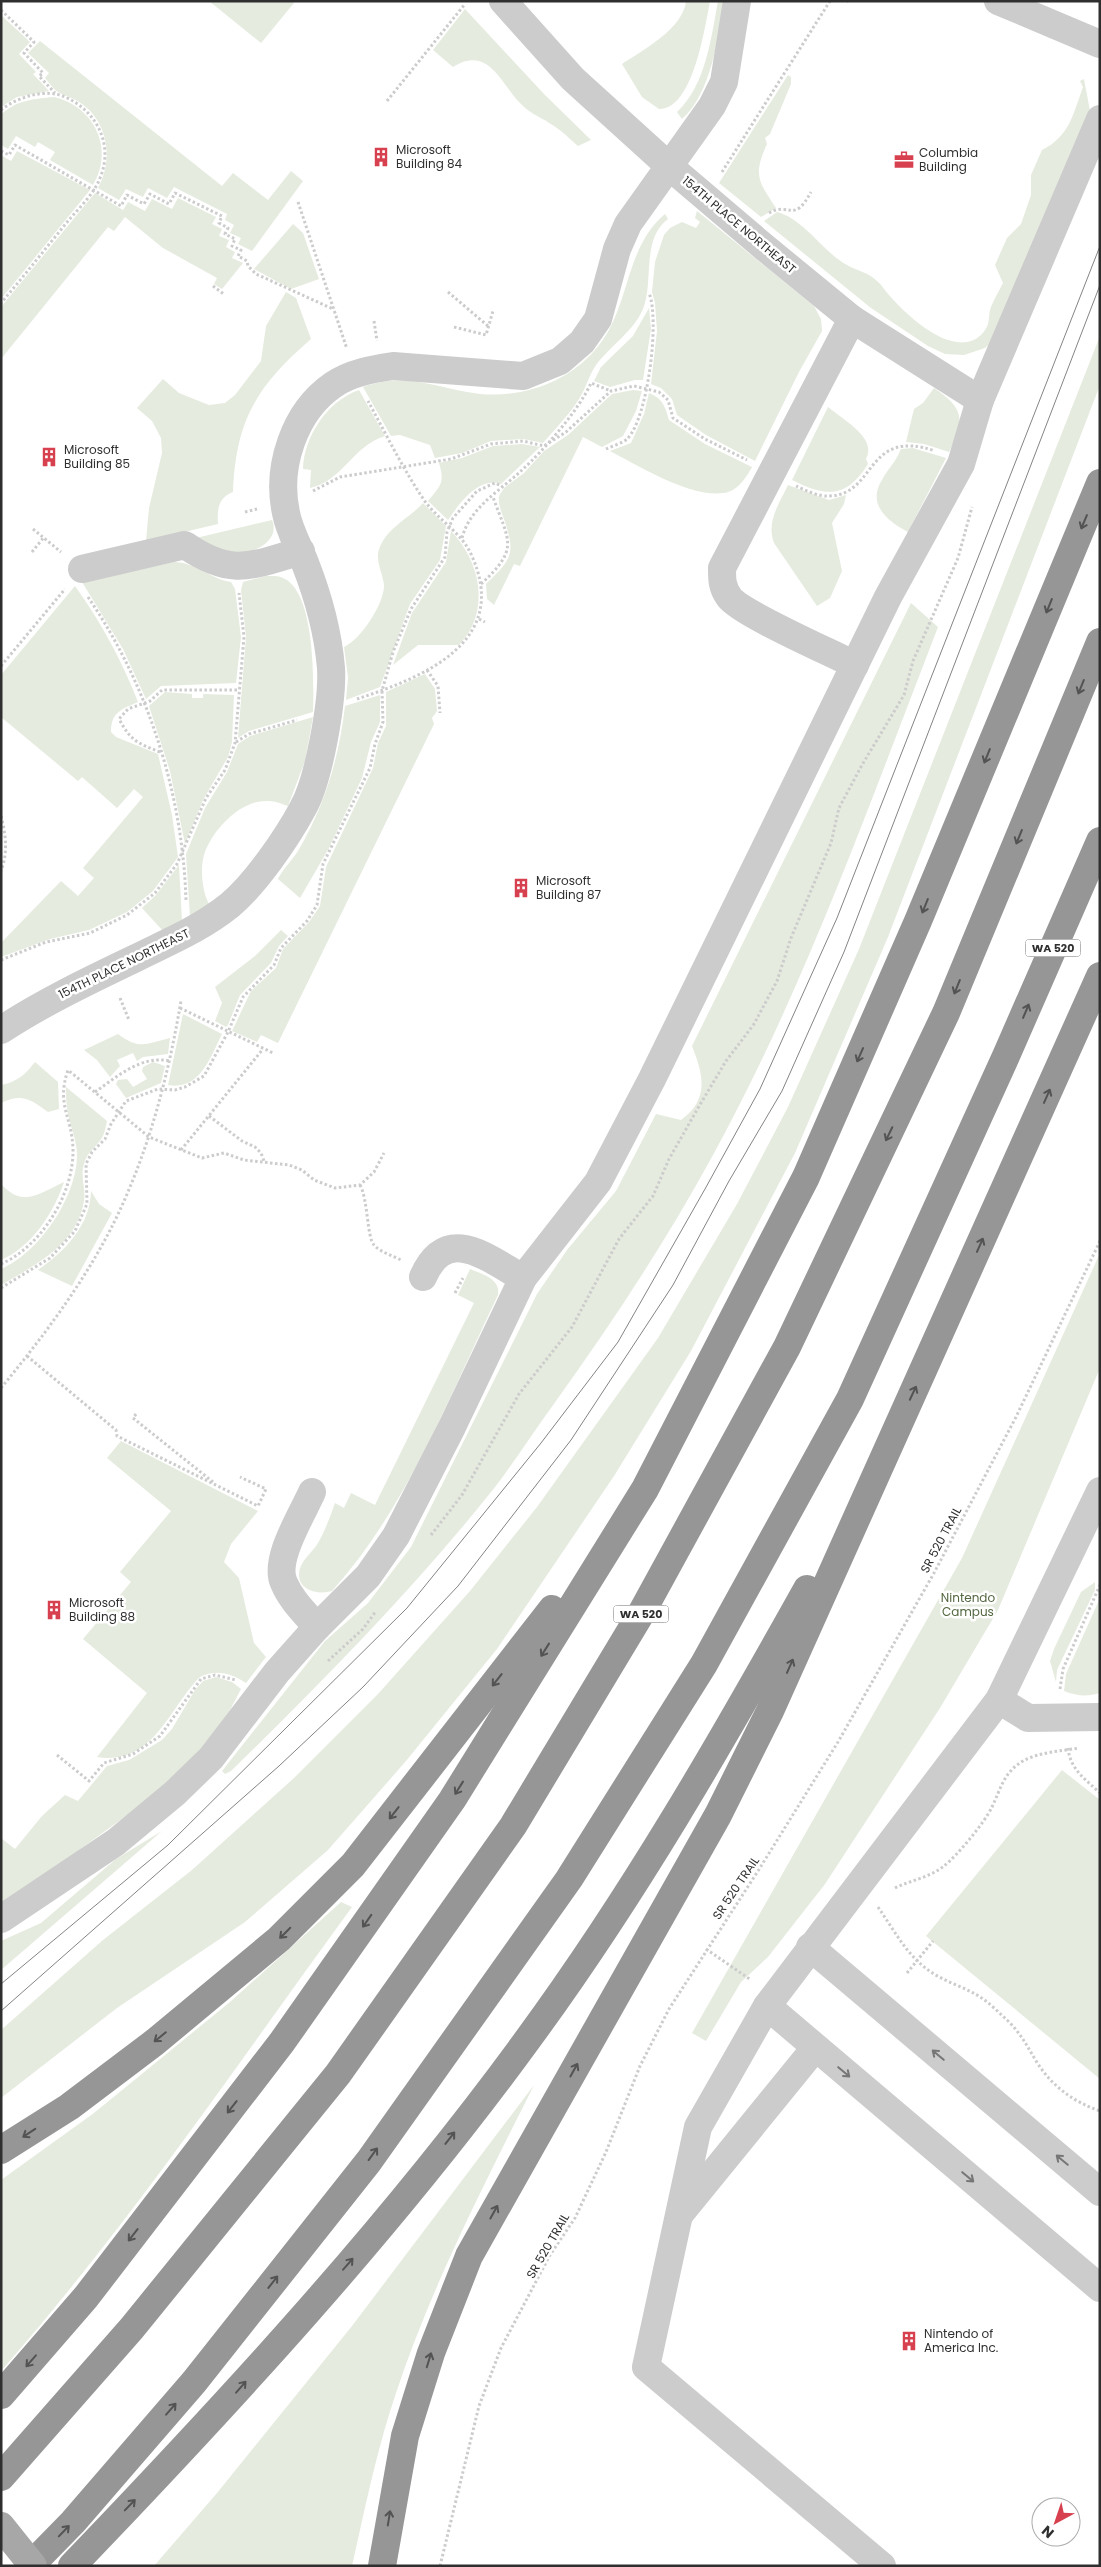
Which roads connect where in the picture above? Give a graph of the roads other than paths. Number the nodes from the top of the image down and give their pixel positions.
1 (503, 1) edge
2 (737, 1) edge
3 (998, 1) edge
4 (1100, 44) edge
5 (1100, 120) edge
6 (670, 167) junction
7 (852, 319) junction
8 (980, 400) junction
9 (1100, 483) edge
10 (301, 551) junction
11 (78, 582) road end
12 (1100, 642) edge
13 (855, 665) junction
14 (1100, 841) edge
15 (1100, 976) edge
16 (1, 1030) edge
17 (414, 1269) road end
18 (523, 1278) junction
19 (892, 1437) junction
20 (645, 1489) junction
21 (1100, 1490) edge
22 (312, 1492) dead end
23 (317, 1627) junction
24 (999, 1700) junction
25 (1100, 1717) edge
26 (1, 1919) edge
27 (810, 1947) junction
28 (771, 2001) junction
29 (815, 2048) junction
30 (1, 2150) edge
31 (1100, 2192) edge
32 (676, 2219) junction
33 (1100, 2288) edge
34 (1, 2395) edge
35 (1, 2477) edge
36 (1, 2526) edge
37 (32, 2566) edge
38 (72, 2566) edge
39 (382, 2566) edge
40 (882, 2566) edge

1 - 6 street
2 - 6 street
3 - 4 street
5 - 8 street
6 - 7 street, 154TH PLACE NORTHEAST
6 - 10 street, 154TH PLACE NORTHEAST
7 - 8 street, 154TH PLACE NORTHEAST
7 - 13 street
8 - 13 street
9 -> 20 highway
10 - 11 street
10 - 16 street, 154TH PLACE NORTHEAST
12 -> 35 highway, WA 520
13 - 18 street
37 -> 14 highway, WA 520
19 -> 15 highway
17 - 18 street
18 - 23 street
38 -> 19 highway
39 -> 19 highway
20 -> 30 highway
20 -> 34 highway
21 - 24 street
22 - 23 street
23 - 26 street
24 - 25 street
24 - 27 street
27 - 28 street
31 -> 27 street
28 - 29 street
28 - 32 street
29 - 32 street
29 -> 33 street
32 - 40 street
36 - 37 main road, bridge

